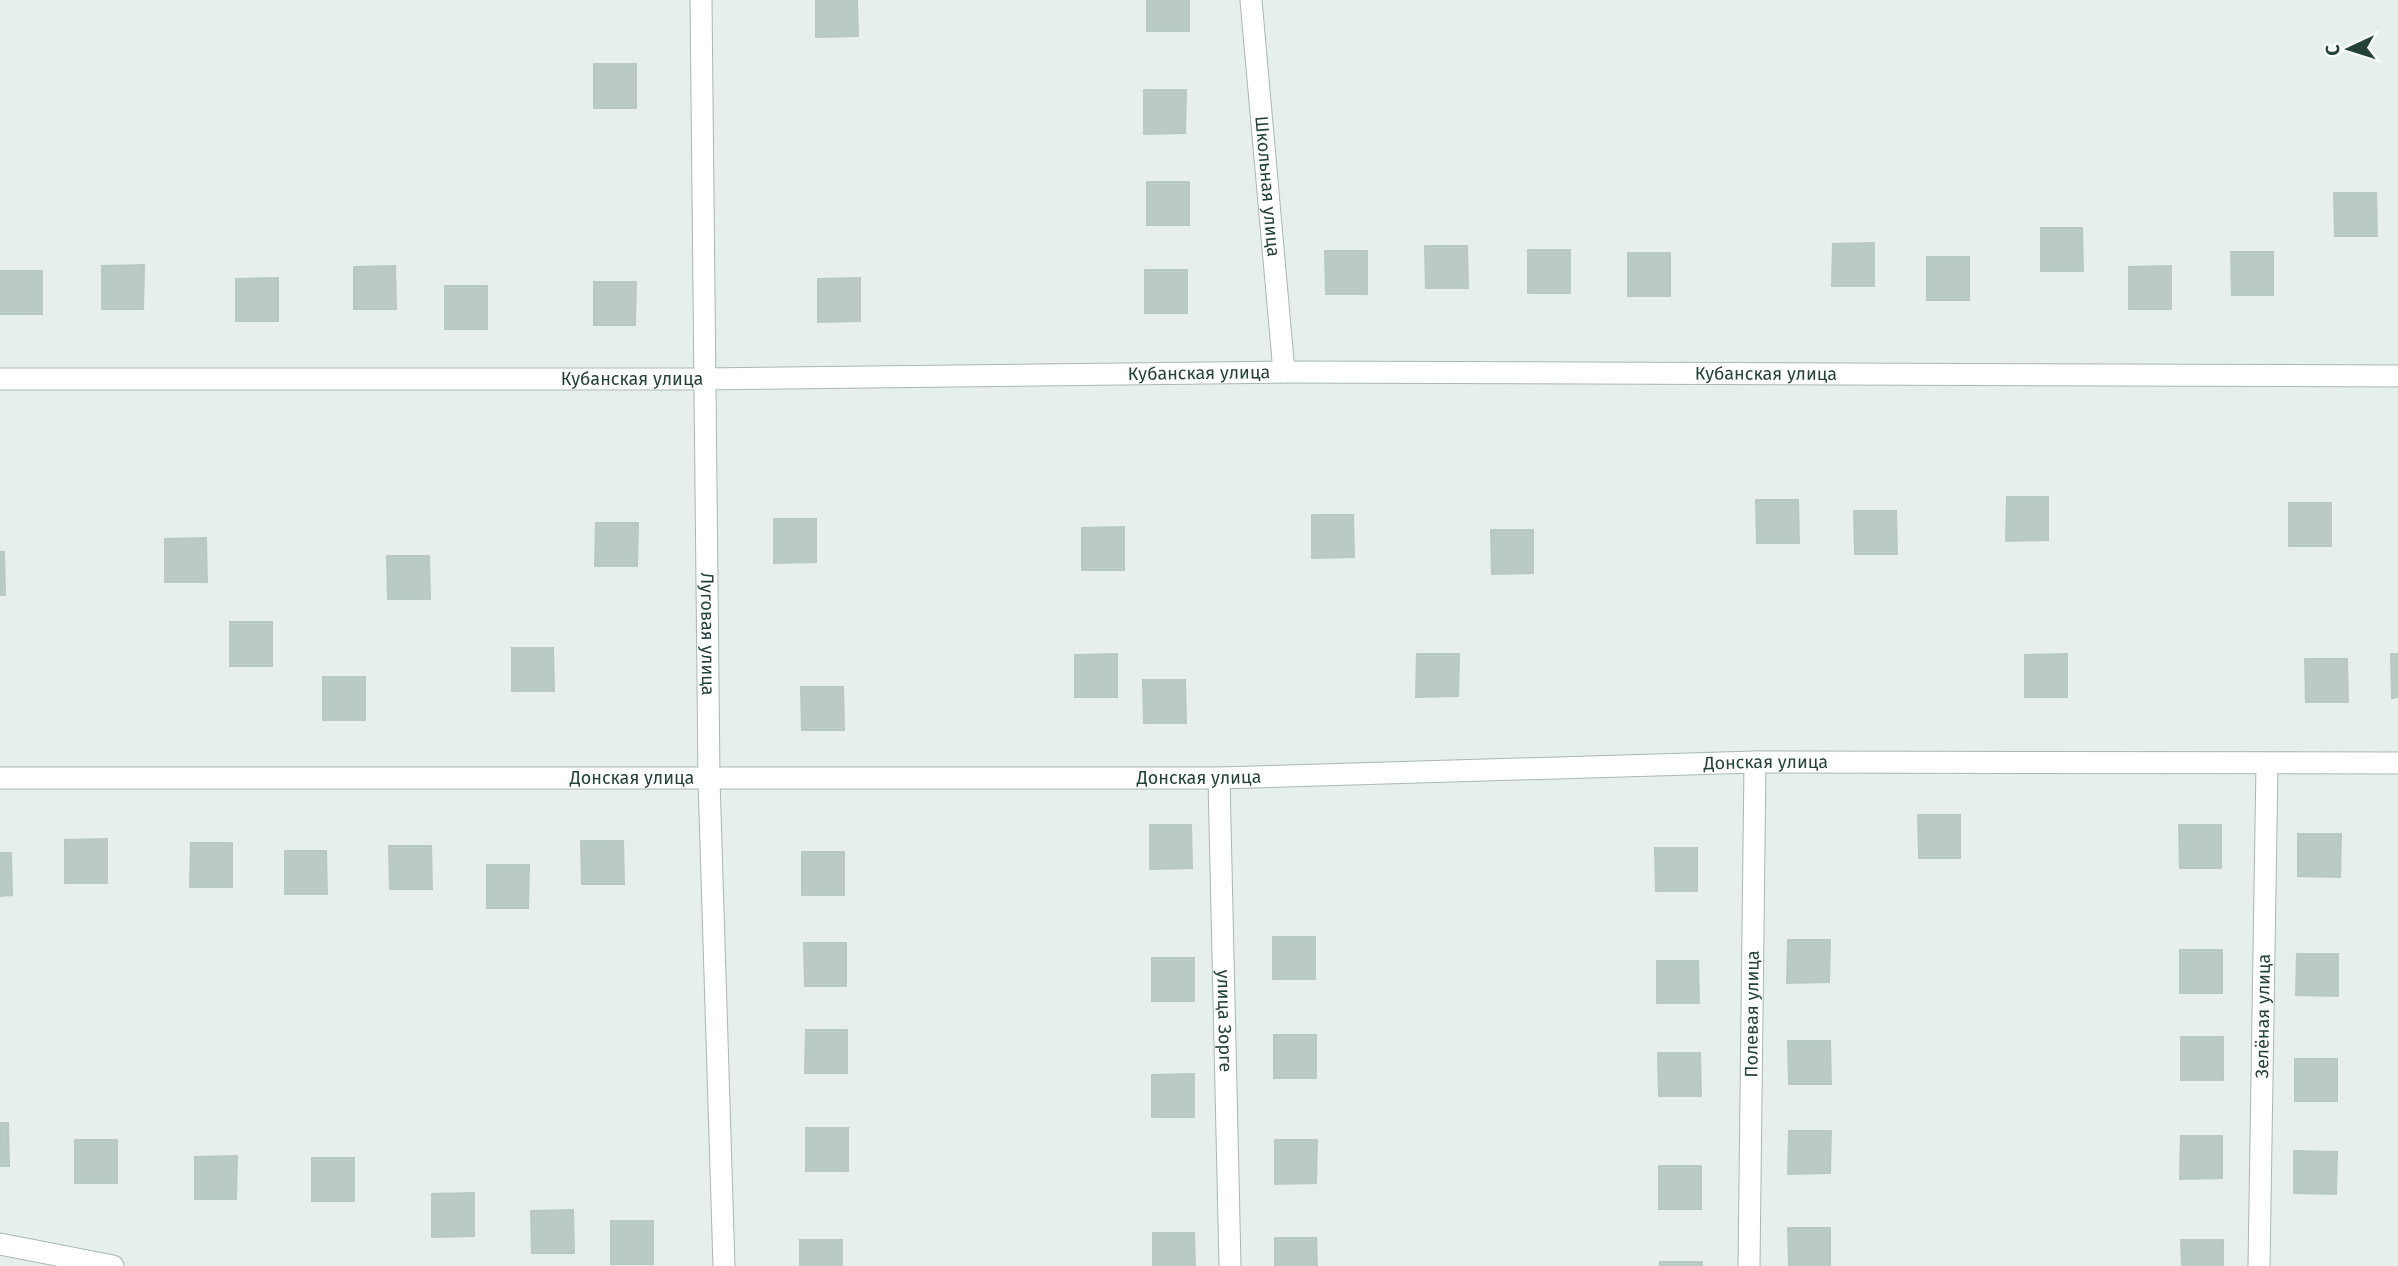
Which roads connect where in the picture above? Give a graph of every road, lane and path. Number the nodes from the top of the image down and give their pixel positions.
1 (701, 0) edge
2 (1251, 0) edge
3 (1284, 372) junction
4 (2398, 376) edge
5 (0, 379) edge
6 (704, 379) junction
7 (1755, 762) junction
8 (2398, 763) edge
9 (2267, 764) junction
10 (0, 778) edge
11 (1219, 778) junction
12 (709, 780) junction
13 (0, 1244) edge
14 (113, 1266) edge
15 (724, 1266) edge
16 (1230, 1266) edge
17 (1749, 1266) edge
18 (2259, 1266) edge

1 - 6 street, Луговая улица
2 - 3 street, Школьная улица
3 - 4 street, Кубанская улица
3 - 6 street, Кубанская улица
5 - 6 street, Кубанская улица
6 - 12 street, Луговая улица
7 - 9 street, Донская улица
7 - 11 street, Донская улица
7 - 17 street, Полевая улица
8 - 9 street, Донская улица
9 - 18 street, Зелёная улица
10 - 12 street, Донская улица
11 - 12 street, Донская улица
11 - 16 street, улица Зорге
12 - 15 street, Луговая улица
13 - 14 street

